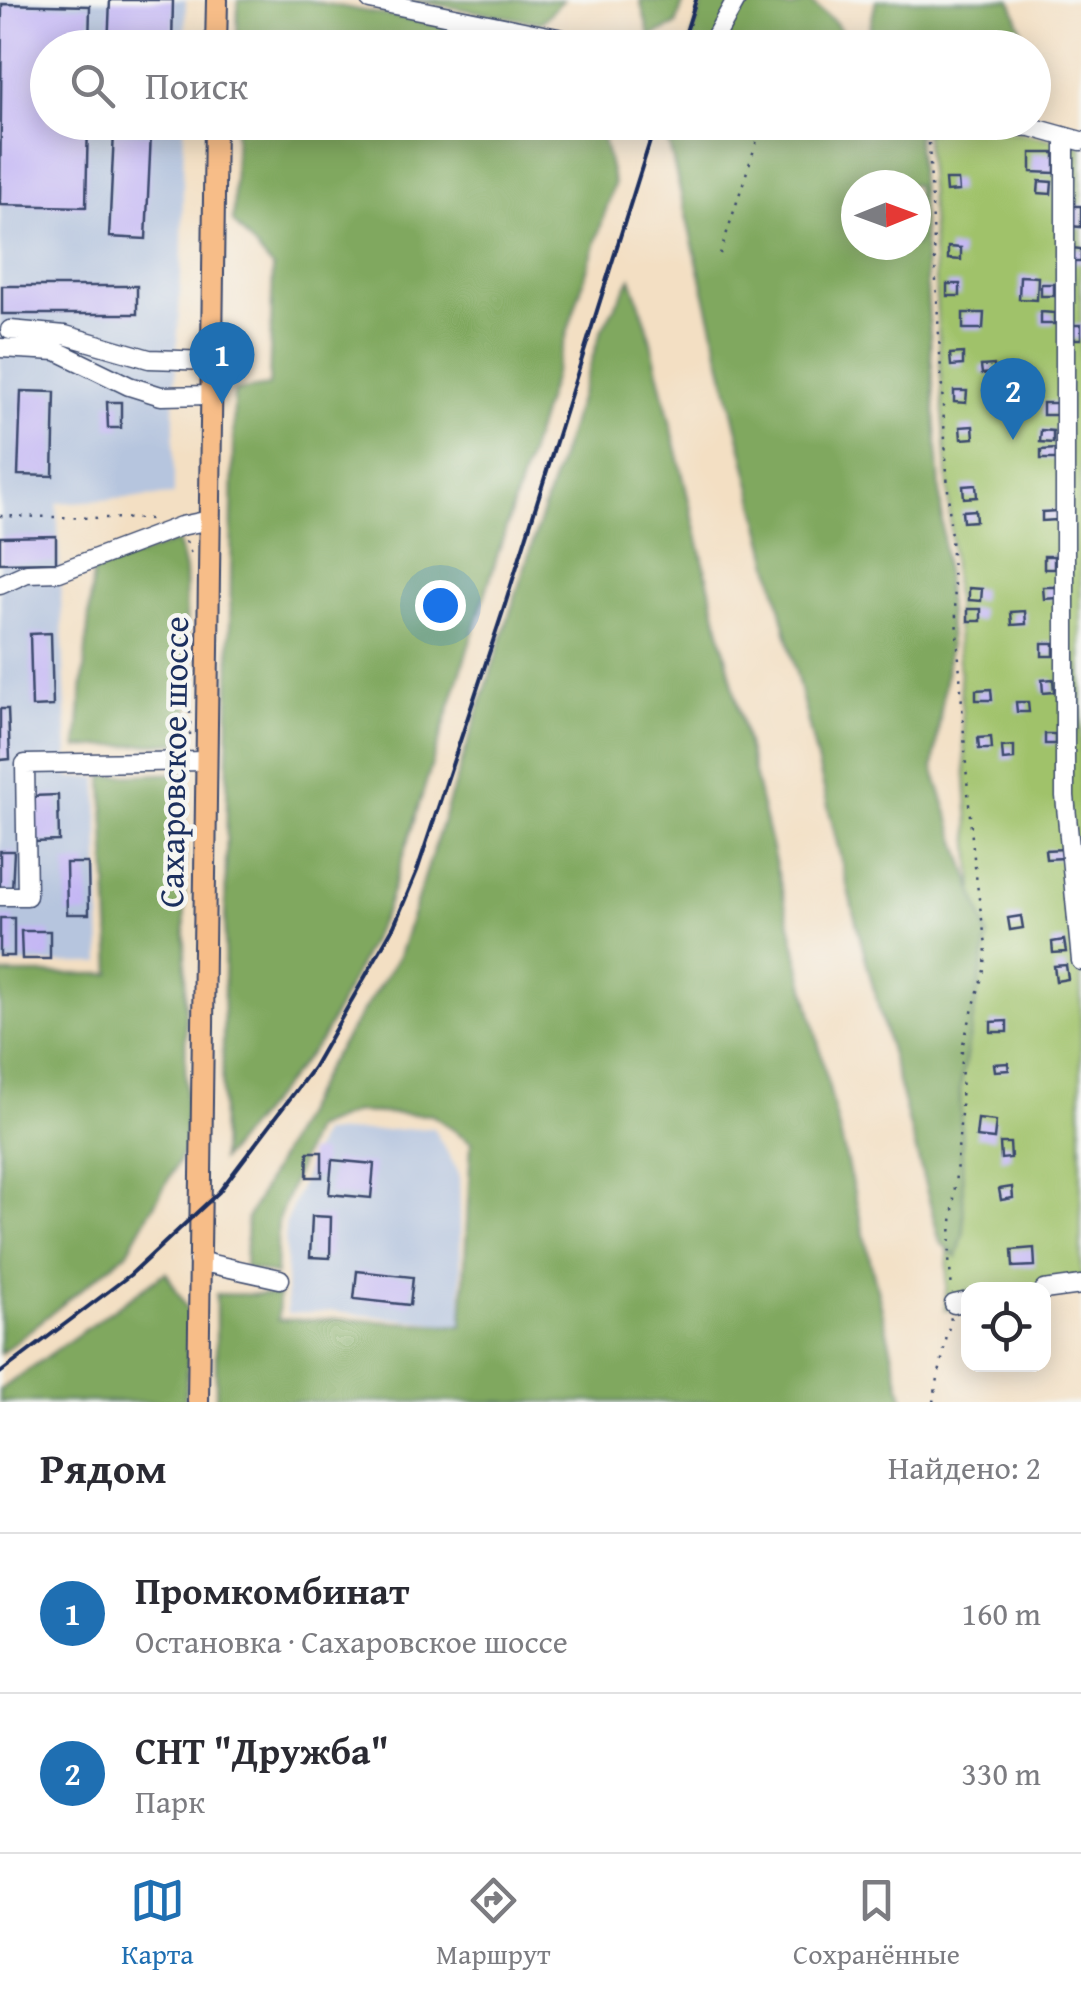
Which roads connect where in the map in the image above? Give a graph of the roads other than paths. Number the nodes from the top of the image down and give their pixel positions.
1 (217, 0) edge
2 (370, 0) edge
3 (736, 0) edge
4 (216, 30) edge
5 (518, 30) edge
6 (718, 30) edge
7 (215, 140) edge
8 (1073, 140) edge
9 (10, 330) dead end
10 (0, 348) edge
11 (212, 361) junction
12 (212, 395) junction
13 (210, 520) junction
14 (0, 585) edge
15 (205, 761) junction
16 (0, 896) edge
17 (1081, 960) edge
18 (198, 1261) junction
19 (280, 1279) dead end
20 (1081, 1284) edge
21 (1051, 1289) edge
22 (198, 1402) edge

1 - 4 main road
2 - 5 street
3 - 6 street
7 - 11 main road, Сахаровское шоссе
8 - 17 street
9 - 11 street
10 - 12 street
11 - 12 main road, Сахаровское шоссе
12 - 13 main road, Сахаровское шоссе
13 - 14 street
13 - 15 main road, Сахаровское шоссе
15 - 16 street
15 - 18 main road, Сахаровское шоссе
18 - 19 street
18 - 22 main road, Сахаровское шоссе
20 - 21 street

